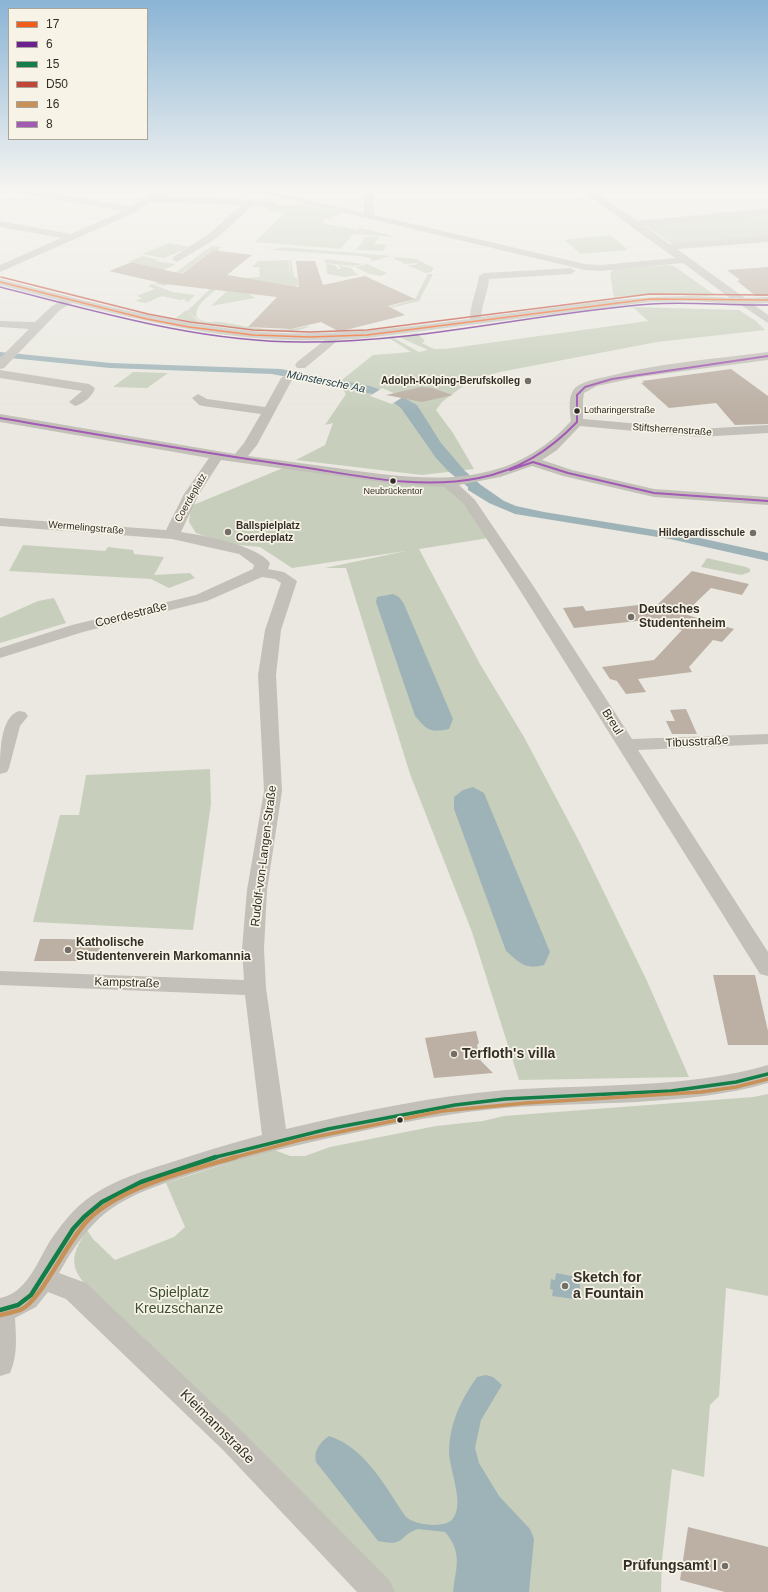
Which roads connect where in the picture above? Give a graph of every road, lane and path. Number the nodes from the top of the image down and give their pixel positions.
1 (13, 263) edge
2 (568, 263) edge
3 (649, 263) edge
4 (688, 263) edge
5 (588, 268) junction
6 (0, 269) edge
7 (0, 282) edge
8 (71, 299) junction
9 (768, 300) edge
10 (741, 302) junction
11 (768, 320) edge
12 (477, 321) junction
13 (0, 324) edge
14 (39, 326) junction
15 (332, 337) junction
16 (768, 356) edge
17 (7, 358) edge
18 (301, 365) dead end
19 (0, 374) edge
20 (287, 378) dead end
21 (198, 398) dead end
22 (75, 402) dead end
23 (268, 411) junction
24 (0, 418) edge
25 (577, 422) junction
26 (768, 430) edge
27 (216, 456) junction
28 (238, 459) junction
29 (533, 462) junction
30 (453, 482) junction
31 (768, 501) edge
32 (0, 522) edge
33 (172, 535) junction
34 (260, 572) junction
35 (0, 653) edge
36 (19, 716) dead end
37 (768, 739) edge
38 (626, 745) junction
39 (0, 768) edge
40 (768, 969) edge
41 (0, 978) edge
42 (255, 988) junction
43 (768, 1074) edge
44 (275, 1140) junction
45 (42, 1278) junction
46 (1, 1310) edge
47 (0, 1364) edge
48 (379, 1592) edge

1 - 6 street
2 - 5 street
3 - 5 street
4 - 10 street
5 - 12 street
7 - 8 street
8 - 14 street
8 - 15 street
9 - 10 street
10 - 11 street
10 - 12 street
12 - 15 street
13 - 14 street
14 - 17 street
15 - 18 street
16 - 25 street
19 - 22 street
20 - 23 street
21 - 23 street
23 - 28 street
24 - 27 street
25 - 26 street, Stiftsherrenstraße
25 - 29 street
27 - 28 street
27 - 33 street, Coerdeplatz
28 - 30 street
29 - 30 street
29 - 31 street
30 - 38 street, Breul
32 - 33 street, Wermelingstraße
33 - 34 street, Coerdeplatz
34 - 35 street, Coerdestraße
34 - 42 street, Rudolf-von-Langen-Straße
36 - 39 street
37 - 38 street, Tibusstraße
38 - 40 street, Breul
41 - 42 street, Kampstraße
42 - 44 street, Rudolf-von-Langen-Straße
43 - 44 street
44 - 45 street
45 - 46 street
45 - 48 street, Kleimannstraße
46 - 47 street

